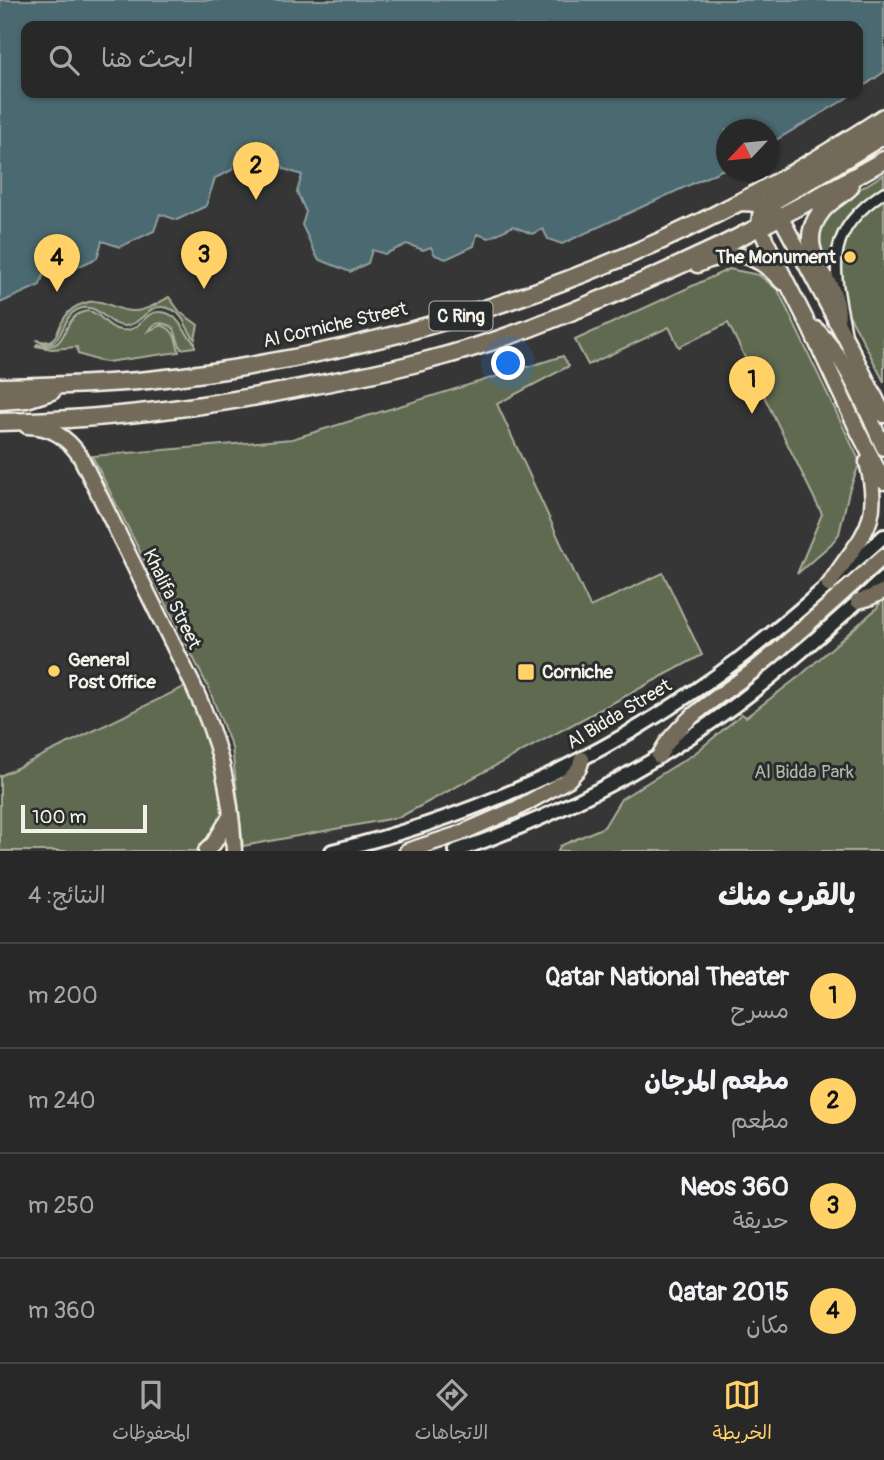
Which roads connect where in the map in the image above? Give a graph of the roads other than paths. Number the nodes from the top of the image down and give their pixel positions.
1 (884, 117) edge
2 (884, 135) edge
3 (884, 160) edge
4 (860, 174) junction
5 (884, 192) edge
6 (739, 203) junction
7 (766, 206) junction
8 (780, 216) junction
9 (761, 227) junction
10 (661, 274) junction
11 (794, 296) junction
12 (835, 320) junction
13 (807, 321) junction
14 (848, 343) junction
15 (61, 386) junction
16 (0, 387) edge
17 (0, 401) edge
18 (884, 415) edge
19 (1, 422) edge
20 (859, 433) junction
21 (884, 448) edge
22 (884, 482) edge
23 (884, 536) edge
24 (884, 556) edge
25 (884, 578) edge
26 (829, 585) junction
27 (884, 591) edge
28 (858, 601) junction
29 (659, 756) junction
30 (582, 759) junction
31 (231, 815) junction
32 (206, 851) edge
33 (234, 851) edge
34 (332, 851) edge
35 (407, 851) edge
36 (456, 851) edge

1 - 6 highway, Al Corniche Street / C Ring
2 - 7 highway
3 - 4 highway, C Ring
4 - 8 highway, C Ring
4 - 12 highway
5 - 14 street
6 - 7 main road
6 - 15 highway, Al Corniche Street / C Ring
7 - 8 main road
7 - 9 highway
8 - 9 highway, C Ring
8 - 12 main road
9 - 10 highway, C Ring
9 - 11 main road
10 - 11 main road
10 - 19 highway, C Ring
11 - 13 main road
12 - 14 main road
13 - 20 main road
13 - 21 main road
14 - 18 main road
15 - 16 highway, Al Corniche Street / C Ring
15 - 17 highway
19 - 31 main road, Khalifa Street
20 - 22 main road
20 - 26 main road
23 - 26 main road, Al Bidda Street
24 - 29 main road
25 - 28 main road
26 - 30 main road, Al Bidda Street
27 - 28 main road
28 - 29 main road
29 - 36 main road
30 - 34 main road, Al Bidda Street
30 - 35 main road
31 - 32 main road
31 - 33 main road, Khalifa Street

